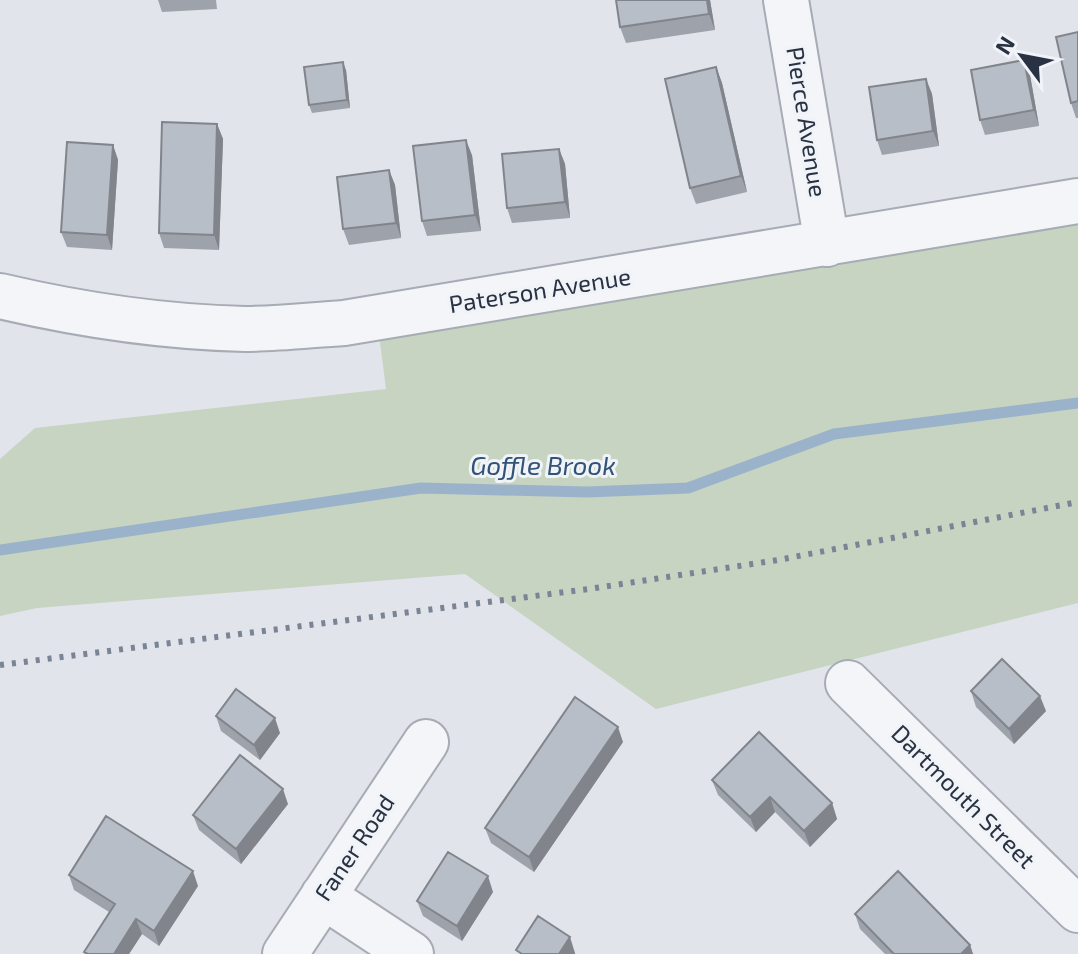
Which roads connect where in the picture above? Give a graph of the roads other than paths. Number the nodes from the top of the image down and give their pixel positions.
1 (786, 0) edge
2 (1078, 201) edge
3 (827, 244) junction
4 (0, 296) edge
5 (848, 683) dead end
6 (426, 742) dead end
7 (323, 896) junction
8 (1078, 910) edge
9 (285, 954) edge
10 (411, 954) edge

1 - 3 street, Pierce Avenue
2 - 3 street, Paterson Avenue
3 - 4 street, Paterson Avenue
5 - 8 street, Dartmouth Street
6 - 7 street, Faner Road
7 - 9 street, Faner Road
7 - 10 street

